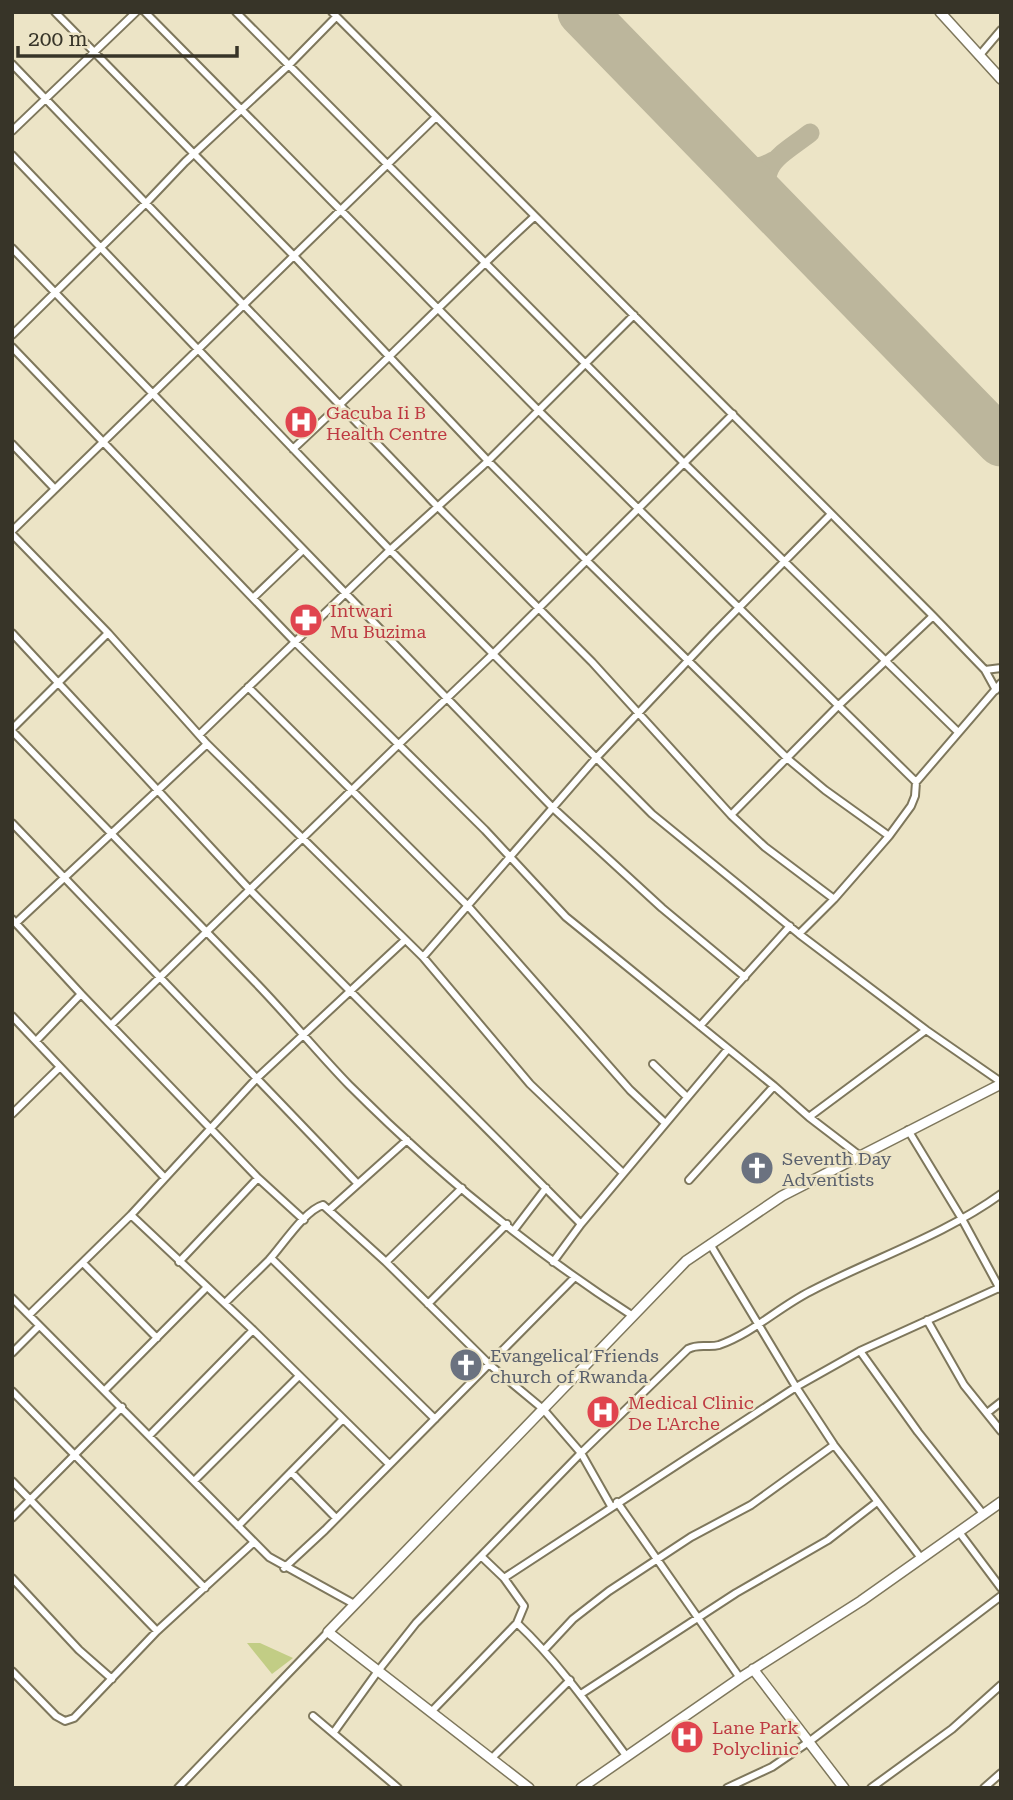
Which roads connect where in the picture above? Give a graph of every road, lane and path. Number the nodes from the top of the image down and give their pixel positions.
1 (55, 12) edge
2 (136, 12) edge
3 (145, 12) edge
4 (236, 12) edge
5 (941, 13) edge
6 (334, 15) edge
7 (1001, 30) edge
8 (94, 53) junction
9 (979, 56) junction
10 (12, 64) edge
11 (289, 65) junction
12 (1001, 79) edge
13 (46, 99) junction
14 (241, 110) junction
15 (436, 117) junction
16 (12, 131) edge
17 (194, 153) junction
18 (12, 155) edge
19 (387, 164) junction
20 (146, 203) junction
21 (341, 211) junction
22 (534, 217) junction
23 (100, 247) junction
24 (12, 248) edge
25 (294, 256) junction
26 (484, 263) junction
27 (56, 292) junction
28 (244, 305) junction
29 (437, 308) junction
30 (634, 315) junction
31 (12, 335) edge
32 (12, 347) edge
33 (197, 349) junction
34 (390, 357) junction
35 (585, 364) junction
36 (152, 394) junction
37 (341, 404) junction
38 (538, 410) junction
39 (733, 414) junction
40 (103, 443) junction
41 (12, 444) edge
42 (293, 449) junction
43 (488, 461) junction
44 (683, 462) junction
45 (55, 489) junction
46 (437, 506) junction
47 (639, 509) junction
48 (831, 514) junction
49 (12, 532) edge
50 (303, 550) junction
51 (390, 550) junction
52 (586, 560) junction
53 (785, 561) junction
54 (346, 594) junction
55 (253, 598) junction
56 (540, 608) junction
57 (738, 608) junction
58 (933, 616) junction
59 (12, 633) edge
60 (108, 634) junction
61 (295, 642) junction
62 (494, 654) junction
63 (690, 660) junction
64 (886, 661) junction
65 (1001, 668) edge
66 (985, 670) junction
67 (60, 682) junction
68 (248, 687) junction
69 (998, 687) edge
70 (446, 698) junction
71 (839, 705) junction
72 (638, 713) junction
73 (12, 730) edge
74 (958, 732) junction
75 (200, 735) junction
76 (207, 744) junction
77 (398, 745) junction
78 (596, 758) junction
79 (788, 759) junction
80 (916, 782) junction
81 (160, 789) junction
82 (352, 790) junction
83 (553, 808) junction
84 (731, 815) junction
85 (12, 823) edge
86 (112, 834) junction
87 (889, 836) junction
88 (303, 838) junction
89 (512, 858) junction
90 (64, 878) junction
91 (251, 891) junction
92 (834, 900) junction
93 (467, 905) junction
94 (14, 921) edge
95 (790, 926) junction
96 (207, 933) junction
97 (799, 934) junction
98 (405, 940) junction
99 (423, 957) junction
100 (745, 977) junction
101 (160, 978) junction
102 (350, 991) junction
103 (82, 994) junction
104 (12, 1016) edge
105 (112, 1024) junction
106 (700, 1026) junction
107 (926, 1030) junction
108 (304, 1035) junction
109 (36, 1041) junction
110 (728, 1049) junction
111 (653, 1063) dead end
112 (60, 1067) junction
113 (257, 1079) junction
114 (1001, 1083) edge
115 (774, 1086) junction
116 (687, 1097) junction
117 (12, 1114) edge
118 (809, 1117) junction
119 (665, 1123) junction
120 (211, 1128) junction
121 (908, 1130) junction
122 (407, 1140) junction
123 (860, 1156) junction
124 (623, 1173) junction
125 (165, 1178) junction
126 (258, 1178) junction
127 (688, 1180) dead end
128 (358, 1184) junction
129 (462, 1188) junction
130 (546, 1188) junction
131 (1001, 1194) edge
132 (330, 1209) junction
133 (131, 1215) junction
134 (962, 1219) junction
135 (304, 1220) junction
136 (507, 1224) junction
137 (581, 1224) junction
138 (513, 1230) junction
139 (710, 1244) junction
140 (271, 1258) junction
141 (178, 1262) junction
142 (386, 1262) junction
143 (553, 1262) junction
144 (83, 1263) junction
145 (575, 1277) junction
146 (206, 1288) junction
147 (1000, 1288) edge
148 (12, 1298) edge
149 (225, 1303) junction
150 (428, 1304) junction
151 (29, 1315) junction
152 (633, 1315) junction
153 (927, 1320) junction
154 (758, 1325) junction
155 (40, 1326) junction
156 (253, 1330) junction
157 (157, 1338) junction
158 (860, 1351) junction
159 (12, 1353) edge
160 (490, 1365) junction
161 (299, 1376) junction
162 (796, 1387) junction
163 (105, 1390) junction
164 (12, 1391) edge
165 (1001, 1402) edge
166 (122, 1407) junction
167 (543, 1409) junction
168 (987, 1413) junction
169 (343, 1419) junction
170 (435, 1419) junction
171 (1001, 1432) edge
172 (150, 1435) junction
173 (834, 1446) junction
174 (581, 1453) junction
175 (76, 1456) junction
176 (389, 1464) junction
177 (291, 1472) junction
178 (12, 1481) edge
179 (194, 1481) junction
180 (31, 1500) junction
181 (877, 1502) junction
182 (1001, 1502) edge
183 (614, 1504) junction
184 (984, 1515) junction
185 (12, 1518) edge
186 (336, 1518) junction
187 (238, 1526) junction
188 (959, 1532) junction
189 (253, 1543) junction
190 (481, 1556) junction
191 (920, 1558) junction
192 (656, 1559) junction
193 (284, 1568) junction
194 (12, 1578) edge
195 (504, 1578) junction
196 (205, 1588) junction
197 (1001, 1588) edge
198 (1001, 1596) edge
199 (354, 1604) junction
200 (697, 1617) junction
201 (517, 1623) junction
202 (157, 1630) junction
203 (328, 1632) junction
204 (544, 1649) junction
205 (753, 1669) junction
206 (12, 1671) edge
207 (377, 1671) junction
208 (740, 1678) junction
209 (112, 1679) junction
210 (570, 1680) junction
211 (1001, 1685) edge
212 (580, 1694) junction
213 (432, 1712) junction
214 (313, 1716) dead end
215 (334, 1732) junction
216 (810, 1741) junction
217 (626, 1757) junction
218 (491, 1759) junction
219 (1001, 1773) edge
220 (391, 1781) junction
221 (178, 1788) edge
222 (383, 1788) edge
223 (398, 1788) edge
224 (529, 1788) edge
225 (582, 1788) edge
226 (727, 1788) edge
227 (844, 1788) edge
228 (872, 1788) edge
229 (984, 1788) edge

1 - 8 street
2 - 8 street
3 - 14 street
4 - 11 street
5 - 9 street
6 - 11 street
6 - 15 street
7 - 9 street
8 - 13 street
8 - 17 street
9 - 12 street
10 - 13 street
11 - 14 street
11 - 19 street
13 - 16 street
13 - 20 street
14 - 17 street
14 - 21 street
15 - 19 street
15 - 22 street
17 - 20 street
17 - 25 street
18 - 23 street
19 - 21 street
19 - 26 street
20 - 23 street
20 - 28 street
21 - 25 street
21 - 29 street
22 - 26 street
22 - 30 street
23 - 27 street
23 - 33 street
24 - 27 street
25 - 28 street
25 - 34 street
26 - 29 street
26 - 35 street
27 - 31 street
27 - 36 street
28 - 33 street
28 - 37 street
29 - 34 street
29 - 38 street
30 - 35 street
30 - 39 street
32 - 40 street
33 - 36 street
33 - 42 street
34 - 37 street
34 - 43 street
35 - 38 street
35 - 44 street
36 - 40 street
36 - 50 street
37 - 42 street
37 - 46 street
38 - 43 street
38 - 47 street
39 - 44 street
39 - 48 street
40 - 45 street
40 - 55 street
41 - 45 street
42 - 51 street
43 - 46 street
43 - 52 street
44 - 47 street
44 - 53 street
45 - 49 street
46 - 51 street
46 - 56 street
47 - 52 street
47 - 57 street
48 - 53 street
48 - 58 street
49 - 60 street
50 - 54 street
50 - 55 street
51 - 54 street
51 - 62 street
52 - 56 street
52 - 63 street
53 - 57 street
53 - 64 street
54 - 61 street
54 - 70 street
55 - 61 street
56 - 62 street
56 - 72 street
57 - 63 street
57 - 71 street
58 - 64 street
58 - 66 street
59 - 67 street
60 - 67 street
60 - 75 street
61 - 68 street
61 - 77 street
62 - 70 street
62 - 78 street
63 - 72 street
63 - 79 street
64 - 71 street
64 - 74 street
65 - 66 street
66 - 69 street
67 - 73 street
67 - 81 street
68 - 75 street
68 - 82 street
69 - 74 street
70 - 77 street
70 - 83 street
71 - 79 street
71 - 80 street
72 - 78 street
72 - 84 street
73 - 86 street
74 - 80 street
75 - 76 street
76 - 81 street
76 - 88 street
77 - 82 street
77 - 89 street
78 - 83 street
78 - 95 street
79 - 84 street
79 - 87 street
80 - 87 street
81 - 86 street
81 - 91 street
82 - 88 street
82 - 93 street
83 - 89 street
83 - 100 street
84 - 92 street
85 - 90 street
86 - 90 street
86 - 96 street
87 - 92 street
88 - 91 street
88 - 98 street
89 - 93 street
89 - 106 street
90 - 94 street
90 - 101 street
91 - 96 street
91 - 102 street
92 - 97 street
93 - 99 street
93 - 119 street
94 - 103 street
95 - 97 street
95 - 100 street
96 - 101 street
96 - 108 street
97 - 107 street
98 - 99 street
98 - 102 street
99 - 124 street
100 - 106 street
101 - 105 street
101 - 113 street
102 - 108 street
102 - 130 street
103 - 105 street
103 - 109 street
104 - 109 street
105 - 120 street
106 - 110 street
107 - 114 street
107 - 118 street
108 - 113 street
108 - 122 street
109 - 112 street
110 - 115 street
110 - 116 street
111 - 116 street
112 - 117 street
112 - 125 street
113 - 120 street
113 - 128 street
114 - 121 street
115 - 118 street
115 - 127 street
116 - 119 street
118 - 123 street
119 - 124 street
120 - 125 street
120 - 126 street
121 - 123 street
121 - 134 street
122 - 128 street
122 - 129 street
123 - 139 street
124 - 137 street
125 - 133 street
126 - 135 street
126 - 141 street
128 - 132 street
129 - 136 street
129 - 142 street
130 - 137 street
130 - 138 street
131 - 134 street
132 - 135 street
132 - 142 street
133 - 141 street
133 - 144 street
134 - 147 street
134 - 154 street
135 - 140 street
136 - 138 street
136 - 150 street
137 - 143 street
138 - 143 street
139 - 152 street
139 - 154 street
140 - 149 street
140 - 170 street
141 - 146 street
142 - 150 street
143 - 145 street
144 - 151 street
144 - 157 street
145 - 152 street
145 - 160 street
146 - 149 street
146 - 157 street
147 - 153 street
148 - 151 street
149 - 156 street
150 - 160 street
151 - 155 street
152 - 167 street
153 - 158 street
153 - 168 street
154 - 162 street
154 - 174 street
155 - 159 street
155 - 163 street
156 - 161 street
156 - 172 street
157 - 163 street
158 - 162 street
158 - 184 street
160 - 167 street
160 - 170 street
161 - 169 street
161 - 179 street
162 - 173 street
162 - 183 street
163 - 166 street
164 - 175 street
165 - 168 street
166 - 172 street
166 - 175 street
167 - 174 street
167 - 199 street
168 - 171 street
169 - 176 street
169 - 177 street
170 - 176 street
172 - 179 street
173 - 181 street
173 - 192 street
174 - 183 street
174 - 190 street
175 - 180 street
175 - 196 street
176 - 186 street
177 - 186 street
177 - 187 street
178 - 180 street
179 - 187 street
180 - 185 street
180 - 202 street
181 - 191 street
181 - 200 street
182 - 184 street
183 - 192 street
183 - 195 street
184 - 188 street
186 - 193 street
187 - 189 street
188 - 191 street
188 - 197 street
189 - 193 street
189 - 196 street
190 - 195 street
190 - 207 street
191 - 205 street
192 - 200 street
192 - 204 street
193 - 199 street
194 - 209 street
195 - 201 street
196 - 202 street
198 - 216 street
199 - 203 street
200 - 208 street
200 - 212 street
201 - 204 street
201 - 213 street
202 - 209 street
203 - 207 street
203 - 221 street
204 - 210 street
205 - 208 street
205 - 216 street
206 - 209 street
207 - 213 street
207 - 215 street
208 - 217 street
210 - 212 street
210 - 218 street
211 - 228 street
212 - 217 street
213 - 218 street
214 - 215 street
215 - 220 street
216 - 226 street
216 - 227 street
217 - 225 street
218 - 224 street
219 - 229 street
220 - 222 street
220 - 223 street

